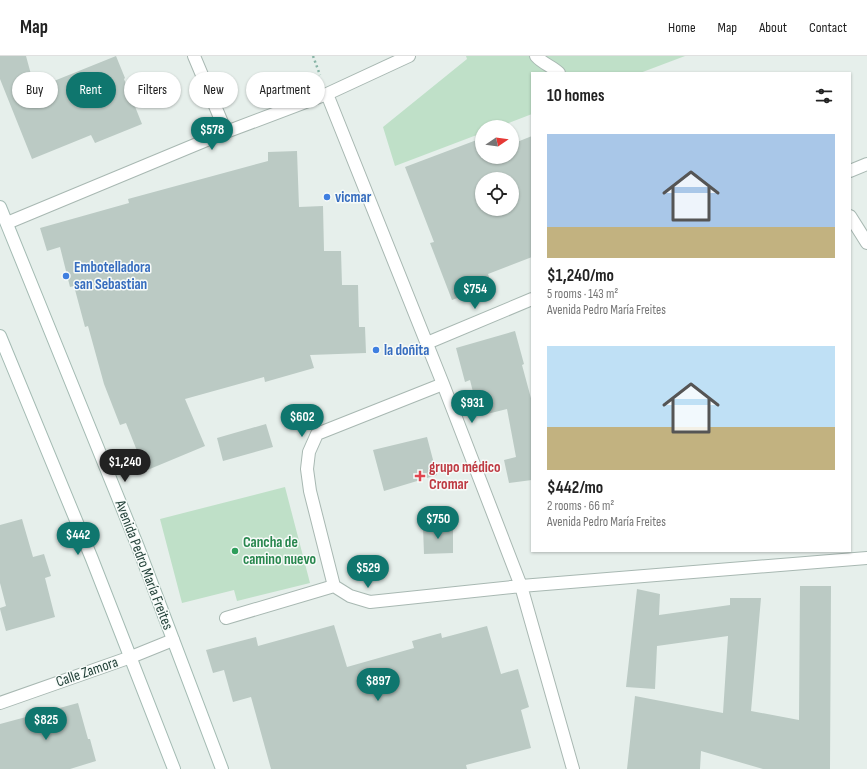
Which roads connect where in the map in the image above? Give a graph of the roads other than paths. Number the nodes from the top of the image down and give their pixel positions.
1 (194, 56) edge
2 (408, 56) edge
3 (536, 56) edge
4 (558, 72) edge
5 (327, 94) junction
6 (226, 132) junction
7 (867, 164) edge
8 (851, 171) edge
9 (0, 207) edge
10 (851, 218) edge
11 (6, 223) junction
12 (867, 243) edge
13 (531, 299) edge
14 (0, 336) edge
15 (427, 343) junction
16 (443, 384) junction
17 (867, 558) edge
18 (334, 586) junction
19 (521, 586) junction
20 (226, 618) dead end
21 (173, 640) junction
22 (131, 657) junction
23 (0, 703) edge
24 (174, 769) edge
25 (222, 769) edge
26 (573, 769) edge

1 - 6 street
2 - 5 street
3 - 4 street
5 - 6 street
5 - 15 street
6 - 11 street
7 - 8 street
9 - 11 street, Avenida Pedro María Freites
10 - 12 street
11 - 21 street, Avenida Pedro María Freites
13 - 15 street
14 - 22 street
15 - 16 street
16 - 18 street
16 - 19 street
17 - 19 street
18 - 19 street
18 - 20 street
19 - 26 street
21 - 22 street, Calle Zamora
21 - 25 street, Avenida Pedro María Freites
22 - 23 street, Calle Zamora
22 - 24 street

